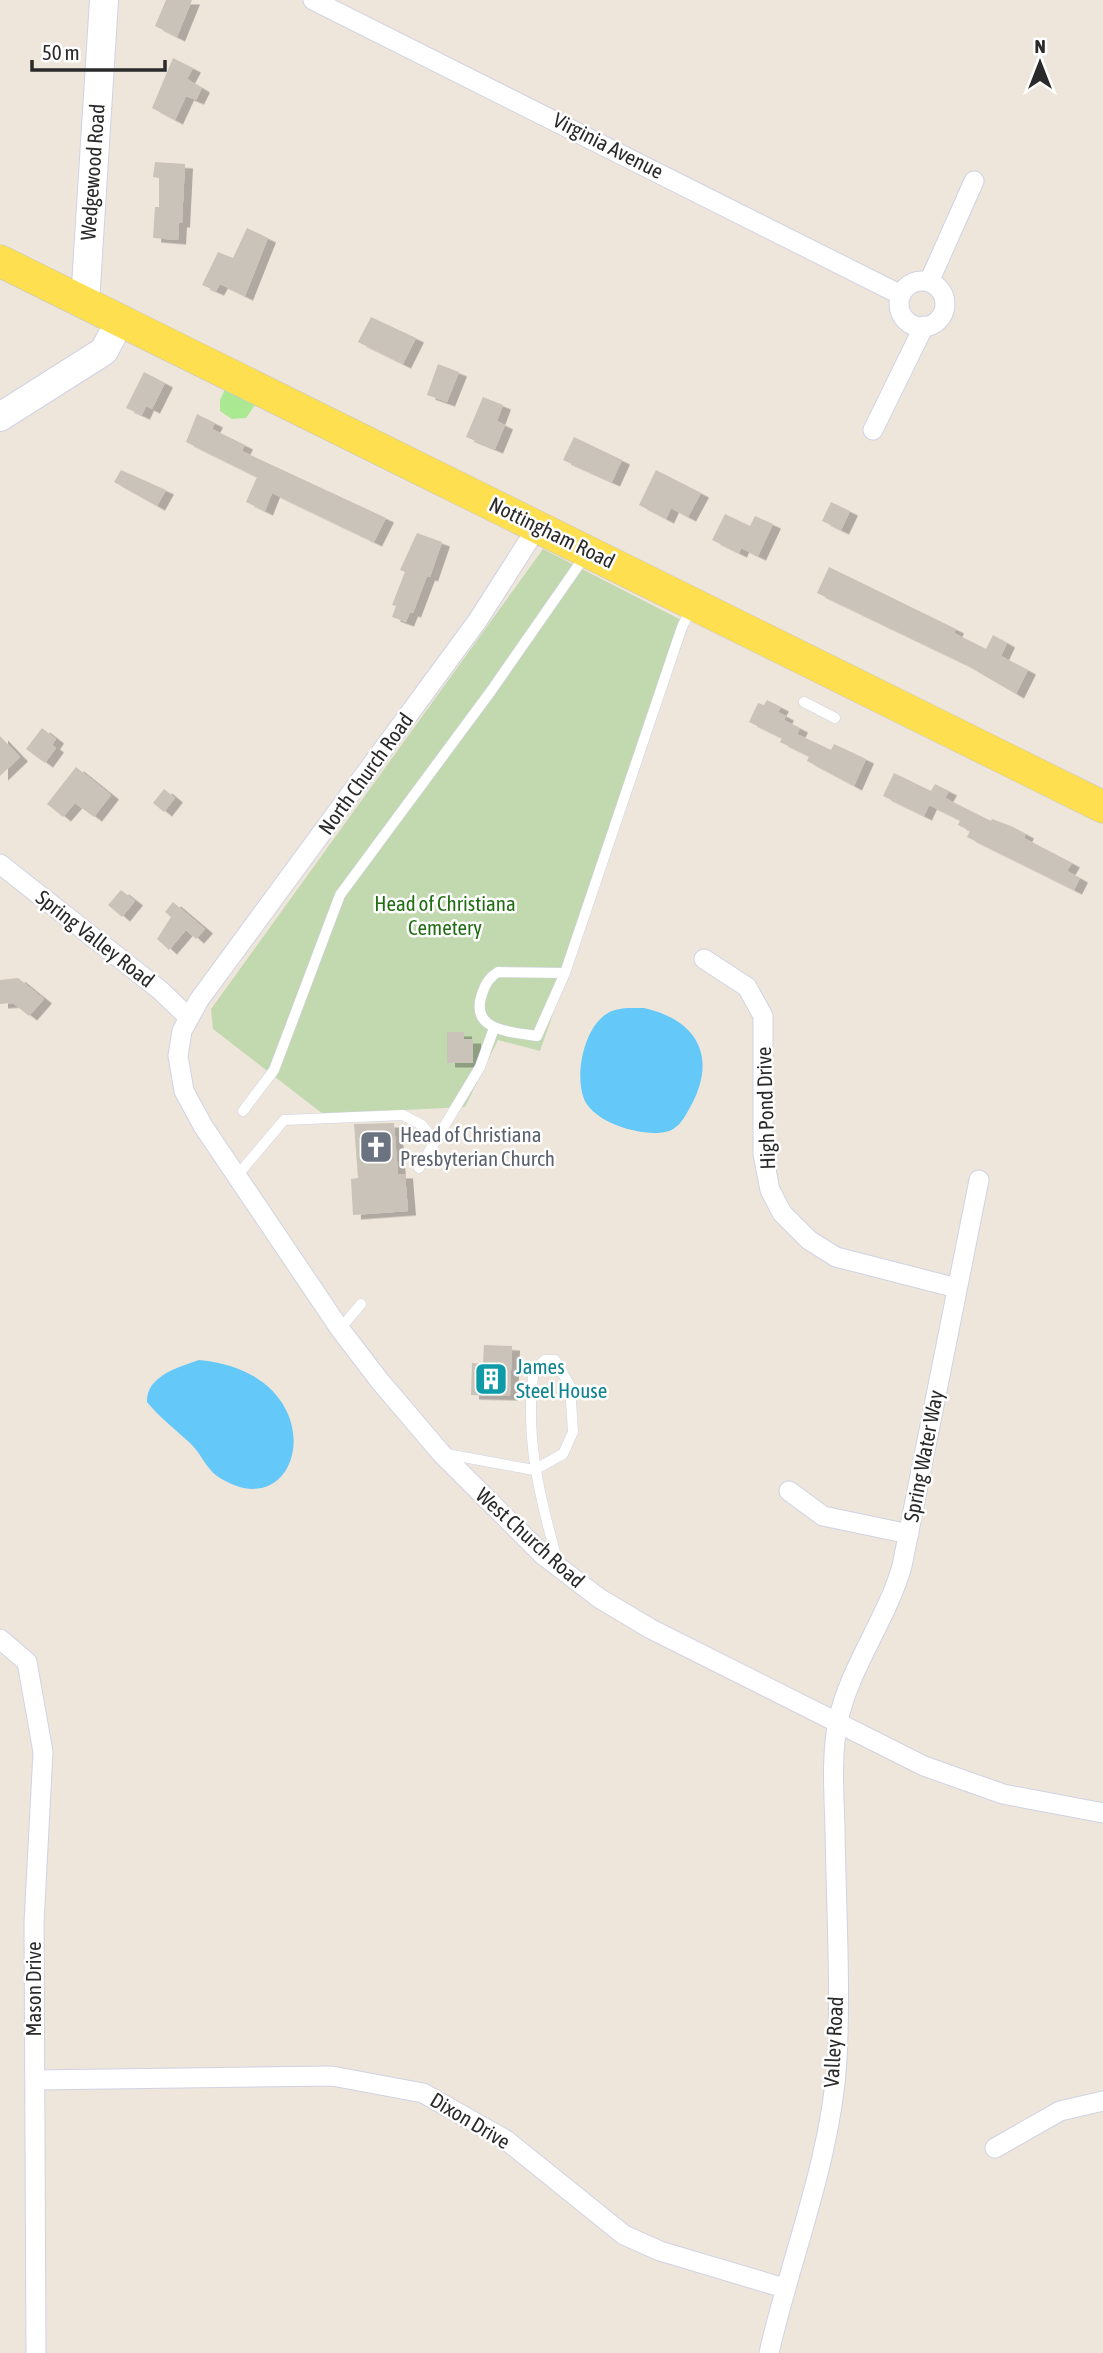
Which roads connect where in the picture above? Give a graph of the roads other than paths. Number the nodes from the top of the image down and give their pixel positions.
1 (104, 0) edge
2 (313, 0) edge
3 (974, 181) dead end
4 (0, 261) edge
5 (929, 282) junction
6 (901, 295) junction
7 (85, 302) junction
8 (121, 319) junction
9 (924, 326) junction
10 (0, 416) edge
11 (873, 430) dead end
12 (538, 526) junction
13 (588, 551) junction
14 (694, 604) junction
15 (804, 702) dead end
16 (835, 718) dead end
17 (1103, 807) edge
18 (0, 863) edge
19 (704, 959) dead end
20 (565, 973) junction
21 (188, 1017) junction
22 (494, 1028) junction
23 (243, 1111) dead end
24 (435, 1141) junction
25 (419, 1168) dead end
26 (236, 1177) junction
27 (979, 1180) dead end
28 (957, 1288) junction
29 (362, 1304) dead end
30 (341, 1329) junction
31 (441, 1453) junction
32 (534, 1470) junction
33 (789, 1491) dead end
34 (909, 1534) junction
35 (561, 1570) junction
36 (0, 1639) edge
37 (838, 1723) junction
38 (1103, 1813) edge
39 (35, 2080) junction
40 (1103, 2101) edge
41 (995, 2148) dead end
42 (783, 2288) junction
43 (36, 2353) edge
44 (769, 2353) edge

1 - 7 street, Wedgewood Road
2 - 6 street, Virginia Avenue
3 - 5 street
4 - 7 main road, Nottingham Road
5 - 6 street
5 - 9 street
6 - 9 street
7 - 8 main road, Nottingham Road
8 - 10 street
8 - 12 main road, Nottingham Road
9 - 11 street
12 - 13 main road, Nottingham Road
12 - 21 street, North Church Road
13 - 14 main road, Nottingham Road
13 - 23 lane
14 - 17 main road, Nottingham Road
14 - 20 lane
15 - 16 lane
18 - 21 street, Spring Valley Road
19 - 28 street, High Pond Drive
20 - 22 lane
20 - 22 lane
21 - 26 street, West Church Road
22 - 24 lane
24 - 25 lane
24 - 26 lane
26 - 30 street, West Church Road
27 - 28 street, Spring Water Way
28 - 34 street, Spring Water Way
29 - 30 lane
30 - 31 street, West Church Road
31 - 32 lane
31 - 35 street, West Church Road
32 - 32 lane
32 - 35 lane
33 - 34 street
34 - 37 street, Spring Water Way
35 - 37 street, West Church Road
36 - 39 street, Mason Drive
37 - 38 street, West Church Road
37 - 42 street, Valley Road
39 - 42 street, Dixon Drive
39 - 43 street, Mason Drive
40 - 41 street
42 - 44 street, Valley Road

